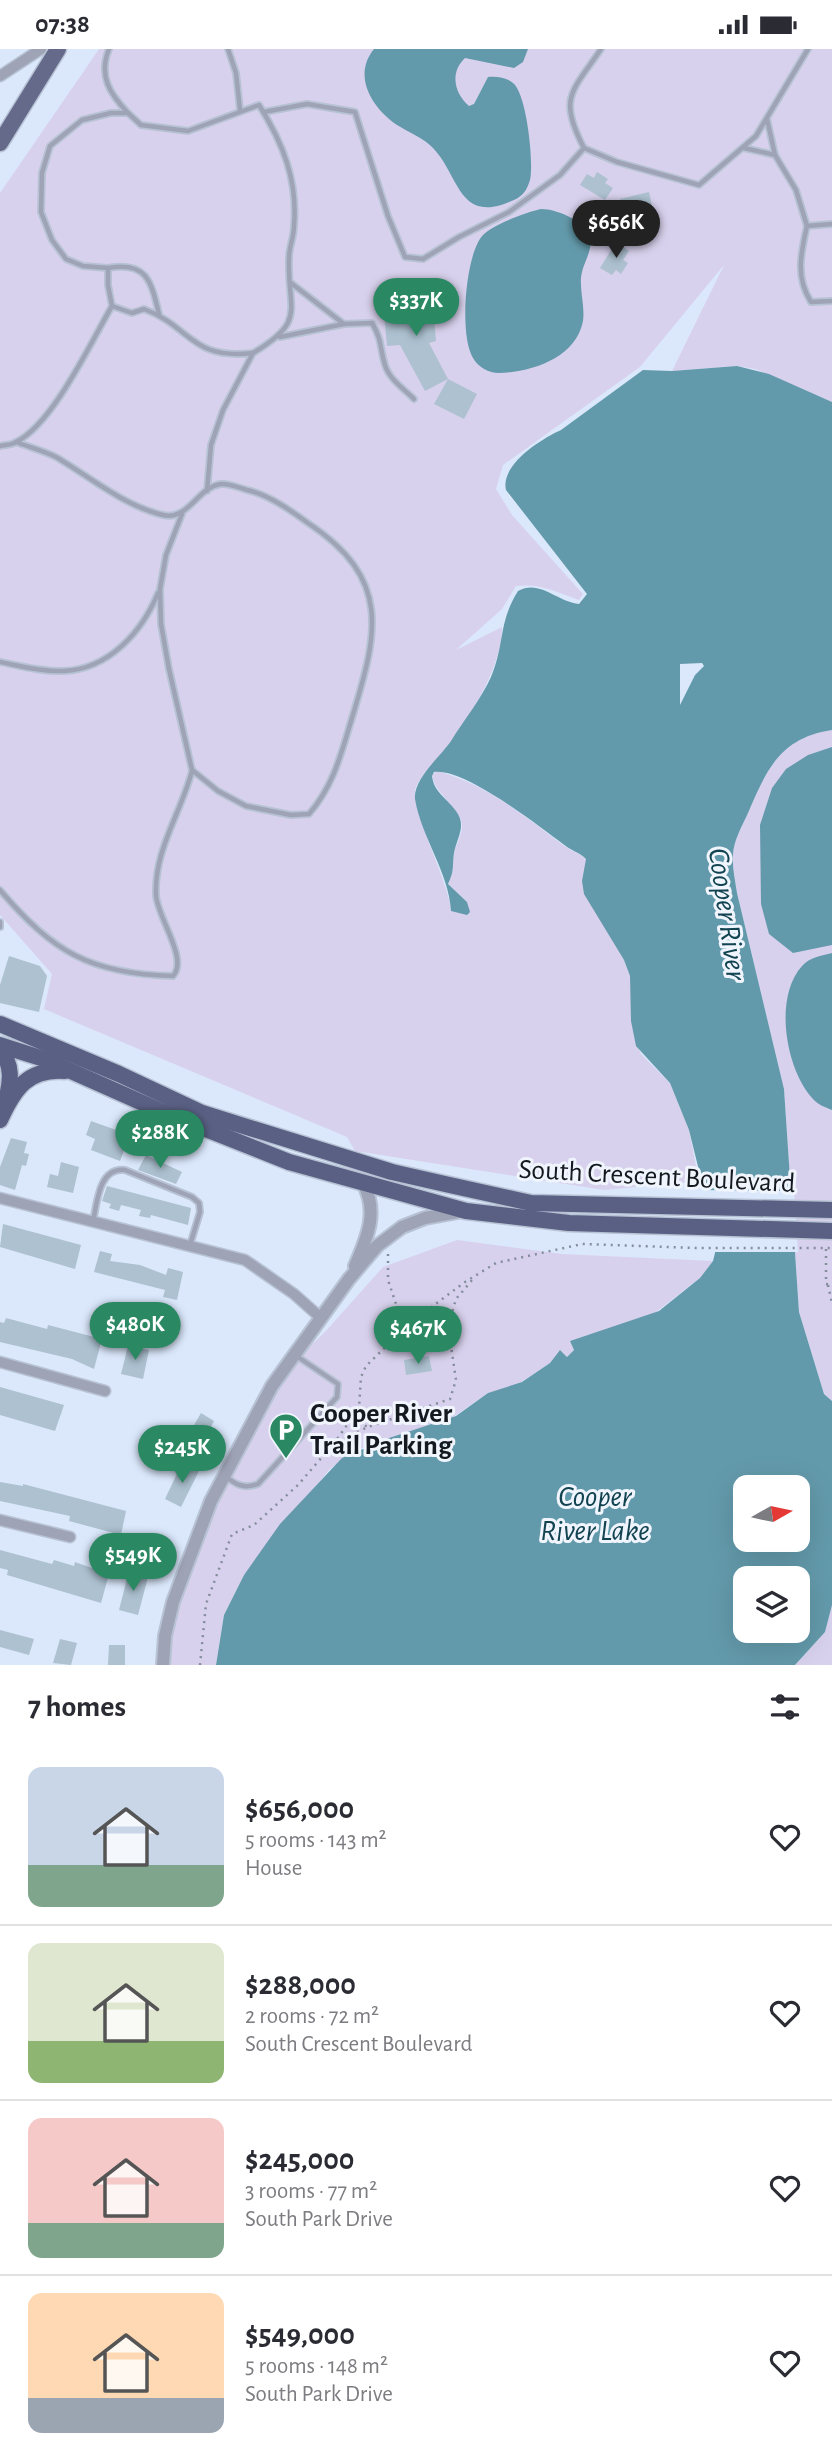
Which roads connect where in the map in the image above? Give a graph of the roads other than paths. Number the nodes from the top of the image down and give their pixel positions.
1 (41, 49) edge
2 (58, 49) edge
3 (108, 49) edge
4 (601, 49) edge
5 (808, 49) edge
6 (230, 51) edge
7 (0, 76) edge
8 (240, 110) junction
9 (128, 113) junction
10 (264, 113) junction
11 (767, 118) junction
12 (0, 143) edge
13 (584, 148) junction
14 (743, 148) junction
15 (775, 155) junction
16 (832, 224) edge
17 (807, 226) junction
18 (108, 268) junction
19 (291, 283) junction
20 (832, 301) edge
21 (112, 306) junction
22 (159, 314) junction
23 (344, 324) junction
24 (279, 337) junction
25 (253, 353) junction
26 (414, 399) dead end
27 (16, 442) junction
28 (0, 446) edge
29 (207, 491) junction
30 (182, 514) junction
31 (160, 589) junction
32 (0, 662) edge
33 (192, 770) junction
34 (0, 890) edge
35 (0, 1024) edge
36 (0, 1047) edge
37 (79, 1066) junction
38 (2, 1116) edge
39 (363, 1183) junction
40 (0, 1198) edge
41 (832, 1210) edge
42 (466, 1211) junction
43 (93, 1222) junction
44 (824, 1231) edge
45 (190, 1246) junction
46 (349, 1279) junction
47 (321, 1318) junction
48 (295, 1355) junction
49 (0, 1361) edge
50 (105, 1391) dead end
51 (225, 1475) junction
52 (0, 1520) edge
53 (69, 1537) dead end
54 (163, 1665) edge

1 - 7 street
2 - 12 main road
3 - 9 lane
4 - 13 lane
5 - 11 lane
6 - 8 lane
8 - 9 lane
8 - 10 lane
9 - 18 lane
10 - 13 lane
10 - 19 lane
11 - 14 lane
11 - 15 lane
13 - 14 lane
14 - 15 lane
15 - 17 lane
16 - 17 lane
17 - 20 lane
18 - 21 lane
18 - 22 lane
19 - 23 lane
19 - 24 lane
21 - 22 lane
21 - 27 lane
22 - 25 lane
23 - 24 lane
23 - 26 lane
24 - 25 lane
25 - 29 lane
27 - 28 lane
27 - 30 lane
29 - 30 lane
29 - 33 lane
30 - 31 lane
31 - 32 lane
31 - 33 lane
33 - 34 lane
35 - 37 highway
36 - 37 highway
36 - 38 highway
37 - 38 highway
37 - 39 highway, South Crescent Boulevard
37 - 41 highway, South Crescent Boulevard
39 - 42 highway, South Crescent Boulevard
39 - 46 street
40 - 43 street
42 - 44 highway, South Crescent Boulevard
42 - 46 street
43 - 45 street
43 - 45 lane
45 - 47 street
46 - 47 street
47 - 48 street
48 - 51 street
48 - 51 lane
49 - 50 street
51 - 54 street
52 - 53 street

